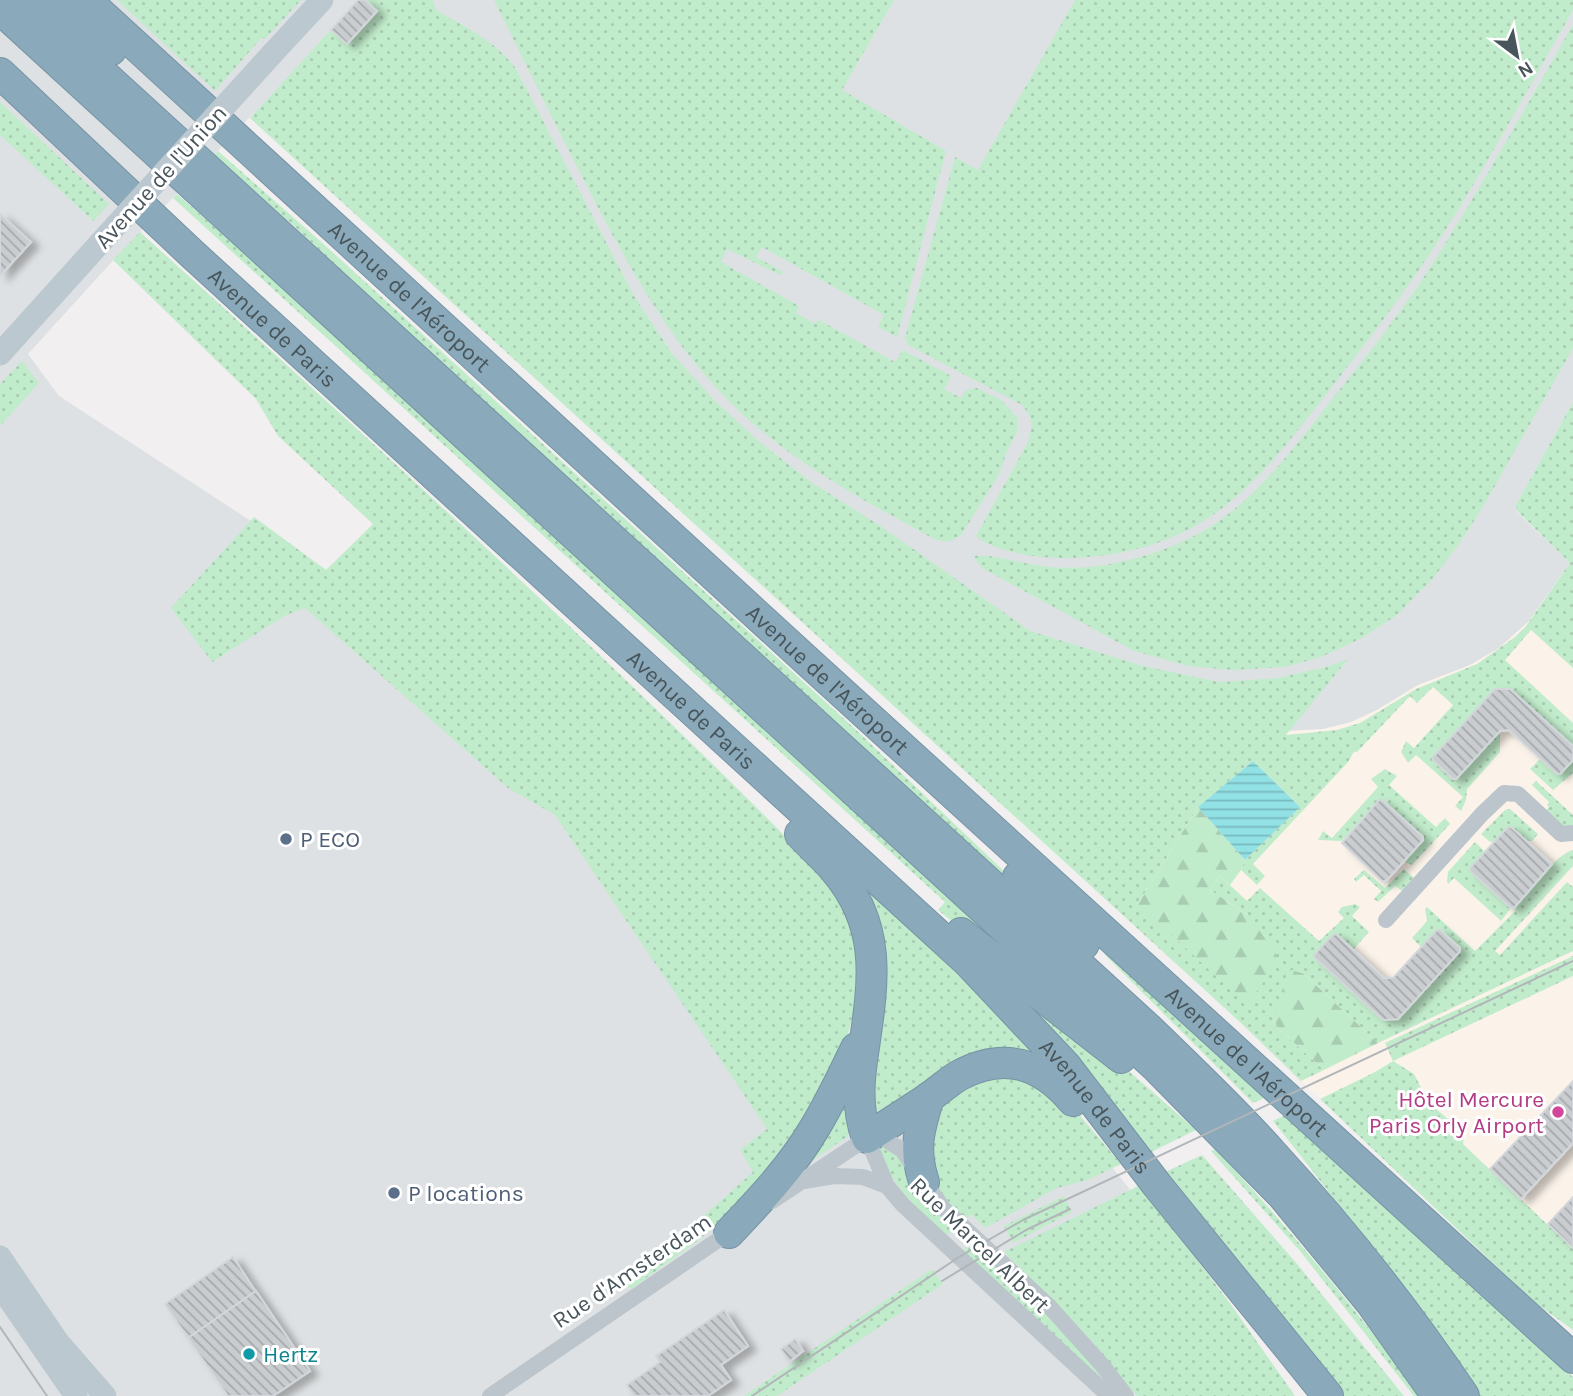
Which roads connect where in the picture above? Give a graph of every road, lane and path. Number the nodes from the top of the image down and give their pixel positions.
1 (22, 0) edge
2 (53, 0) edge
3 (86, 0) edge
4 (322, 0) edge
5 (0, 9) edge
6 (0, 51) edge
7 (0, 73) edge
8 (323, 218) junction
9 (214, 273) junction
10 (0, 354) edge
11 (805, 659) junction
12 (733, 748) junction
13 (1573, 833) edge
14 (1386, 920) dead end
15 (867, 1026) junction
16 (929, 1097) junction
17 (1224, 1102) junction
18 (867, 1138) junction
19 (1239, 1151) junction
20 (799, 1182) junction
21 (924, 1182) junction
22 (1157, 1185) junction
23 (887, 1186) junction
24 (729, 1233) junction
25 (0, 1257) edge
26 (0, 1286) edge
27 (1524, 1312) junction
28 (1573, 1340) edge
29 (1573, 1358) edge
30 (76, 1396) edge
31 (105, 1396) edge
32 (490, 1396) edge
33 (1110, 1396) edge
34 (1126, 1396) edge
35 (1328, 1396) edge
36 (1437, 1396) edge
37 (1464, 1396) edge

1 - 17 highway
2 - 8 highway
3 - 8 highway, Avenue de l'Aéroport
4 - 10 street, Avenue de l'Union, bridge
5 - 19 highway
6 - 9 highway
7 - 9 highway, Avenue de Paris
8 - 11 highway, Avenue de l'Aéroport
9 - 12 highway, Avenue de Paris
11 - 17 highway
11 - 27 highway, Avenue de l'Aéroport
12 - 15 highway
12 - 19 highway
12 - 22 highway, Avenue de Paris
13 - 14 street
15 - 18 highway
15 - 24 highway
16 - 18 highway
16 - 21 highway
16 - 22 highway
17 - 37 highway
18 - 20 street, Rue d'Amsterdam
18 - 21 street, Rue Marcel Albert
18 - 23 street, Rue Marcel Albert
19 - 36 highway
20 - 23 street, Rue d'Amsterdam
20 - 24 street, Rue d'Amsterdam
21 - 34 street, Rue Marcel Albert
22 - 35 highway, Avenue de Paris
23 - 33 street, Rue Marcel Albert
24 - 32 street, Rue d'Amsterdam
25 - 31 street
26 - 30 street
27 - 28 highway
27 - 29 highway, Avenue de l'Aéroport

